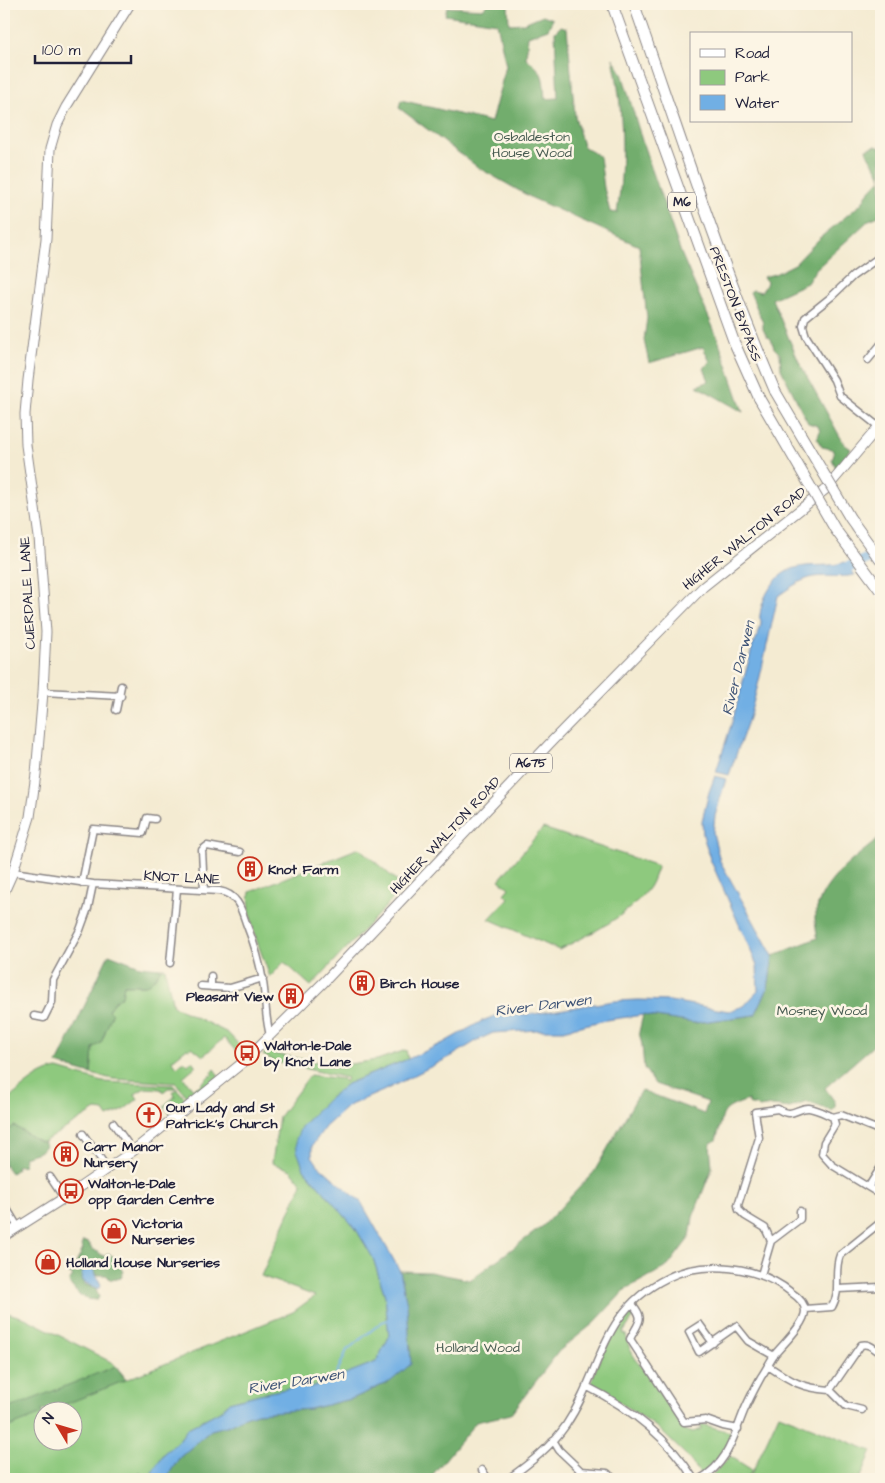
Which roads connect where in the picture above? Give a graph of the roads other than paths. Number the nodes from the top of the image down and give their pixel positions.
1 (130, 4) edge
2 (612, 4) edge
3 (634, 4) edge
4 (881, 256) edge
5 (881, 344) edge
6 (868, 360) dead end
7 (880, 426) edge
8 (881, 561) edge
9 (881, 591) edge
10 (121, 686) dead end
11 (43, 692) junction
12 (120, 696) junction
13 (116, 710) dead end
14 (155, 819) dead end
15 (240, 852) dead end
16 (13, 872) junction
17 (82, 883) junction
18 (93, 884) junction
19 (177, 890) junction
20 (204, 890) junction
21 (4, 892) edge
22 (170, 963) dead end
23 (211, 976) dead end
24 (263, 978) junction
25 (202, 986) dead end
26 (212, 987) junction
27 (34, 1016) dead end
28 (270, 1035) junction
29 (833, 1117) junction
30 (113, 1123) dead end
31 (881, 1131) edge
32 (83, 1134) dead end
33 (133, 1151) junction
34 (881, 1167) edge
35 (108, 1168) junction
36 (50, 1177) dead end
37 (869, 1186) junction
38 (881, 1195) edge
39 (64, 1198) junction
40 (4, 1204) edge
41 (800, 1211) dead end
42 (881, 1222) edge
43 (18, 1227) junction
44 (4, 1236) edge
45 (771, 1241) junction
46 (761, 1276) junction
47 (881, 1287) edge
48 (838, 1290) junction
49 (632, 1304) junction
50 (805, 1309) junction
51 (713, 1343) dead end
52 (881, 1353) edge
53 (774, 1356) junction
54 (768, 1366) junction
55 (586, 1386) junction
56 (830, 1390) junction
57 (862, 1410) dead end
58 (738, 1429) junction
59 (553, 1440) junction
60 (482, 1470) dead end
61 (582, 1471) junction
62 (488, 1479) edge
63 (508, 1479) edge
64 (574, 1479) edge
65 (614, 1479) edge
66 (694, 1479) edge
67 (700, 1479) edge

1 - 11 main road, CUERDALE LANE
2 - 9 highway, PRESTON BYPASS / M6, bridge
3 - 8 highway, PRESTON BYPASS / M6, bridge
4 - 7 street
5 - 6 street
7 - 28 main road, HIGHER WALTON ROAD / A675
10 - 12 street
11 - 12 street
11 - 16 main road, CUERDALE LANE
12 - 13 street
14 - 17 street
15 - 20 street
16 - 17 street, KNOT LANE
16 - 21 main road, CUERDALE LANE
17 - 18 street, KNOT LANE
18 - 19 street, KNOT LANE
18 - 27 street
19 - 20 street, KNOT LANE
19 - 22 street
20 - 24 street, KNOT LANE
23 - 26 street
24 - 26 street
24 - 28 street, KNOT LANE
25 - 26 street
28 - 33 main road, HIGHER WALTON ROAD / A675
29 - 31 street
29 - 37 street
29 - 45 street
30 - 33 street
32 - 35 street
33 - 35 main road, HIGHER WALTON ROAD / A675
34 - 37 street
35 - 39 main road, HIGHER WALTON ROAD / A675
36 - 39 street
37 - 38 street
39 - 43 main road, HIGHER WALTON ROAD / A675
40 - 43 street
41 - 45 street
42 - 48 street
43 - 44 main road, HIGHER WALTON ROAD / A675
45 - 46 street
46 - 49 street
46 - 50 street
47 - 48 street
48 - 50 street
49 - 55 street
49 - 58 street
50 - 53 street
51 - 53 street
52 - 56 street
53 - 54 street
54 - 56 street
54 - 58 street
55 - 59 street
55 - 66 street
56 - 57 street
58 - 67 street
59 - 61 street
59 - 63 street
60 - 62 street
61 - 64 street
61 - 65 street

